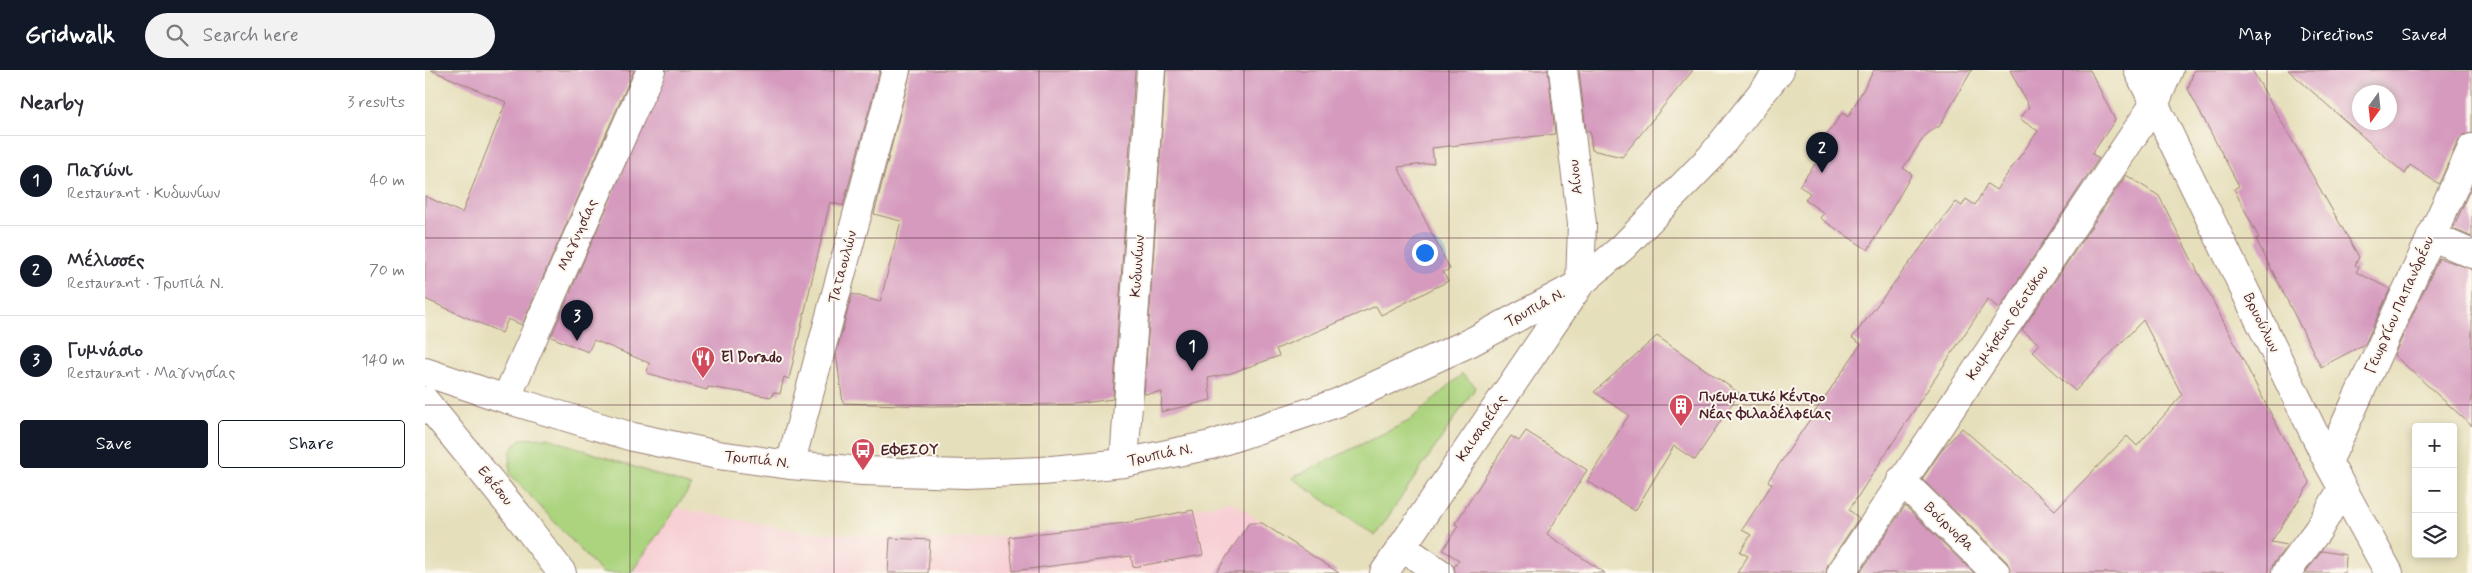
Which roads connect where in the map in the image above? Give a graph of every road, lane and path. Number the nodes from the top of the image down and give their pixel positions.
1 (651, 70) edge
2 (896, 70) edge
3 (1151, 70) edge
4 (1563, 70) edge
5 (1779, 70) edge
6 (2138, 70) edge
7 (2169, 70) edge
8 (2155, 103) junction
9 (2472, 148) edge
10 (2431, 236) junction
11 (2472, 254) edge
12 (1580, 284) junction
13 (425, 372) edge
14 (506, 399) junction
15 (425, 401) edge
16 (2328, 462) junction
17 (1124, 463) junction
18 (790, 465) junction
19 (1901, 480) junction
20 (2342, 489) junction
21 (1402, 547) junction
22 (562, 573) edge
23 (1384, 573) edge
24 (1440, 573) edge
25 (1841, 573) edge
26 (1996, 573) edge
27 (2286, 573) edge
28 (2389, 573) edge

1 - 14 street, Μαγνησίας
2 - 18 street, Ταταουλών
3 - 17 street, Κυδωνίων
4 - 12 street, Αίνου
5 - 12 street, Τρυπιά Ν.
6 - 8 street, Βρυούλων
7 - 8 street, Κοιμήσεως Θεοτόκου
8 - 16 street, Βρυούλων
8 - 19 street, Κοιμήσεως Θεοτόκου
9 - 10 street, Γεωργίου Παπανδρέου
10 - 11 street
10 - 16 street, Γεωργίου Παπανδρέου
12 - 17 street, Τρυπιά Ν.
12 - 21 street, Καισαρείας
13 - 14 street, Τρυπιά Ν.
14 - 18 street, Τρυπιά Ν.
15 - 22 street, Εφέσου
16 - 20 street, Βρυούλων
17 - 18 street, Τρυπιά Ν.
19 - 25 street, Κοιμήσεως Θεοτόκου
19 - 26 street, Βούρνοβα
20 - 27 street
20 - 28 street, Βρυούλων
21 - 23 street, Καισαρείας
21 - 24 street

